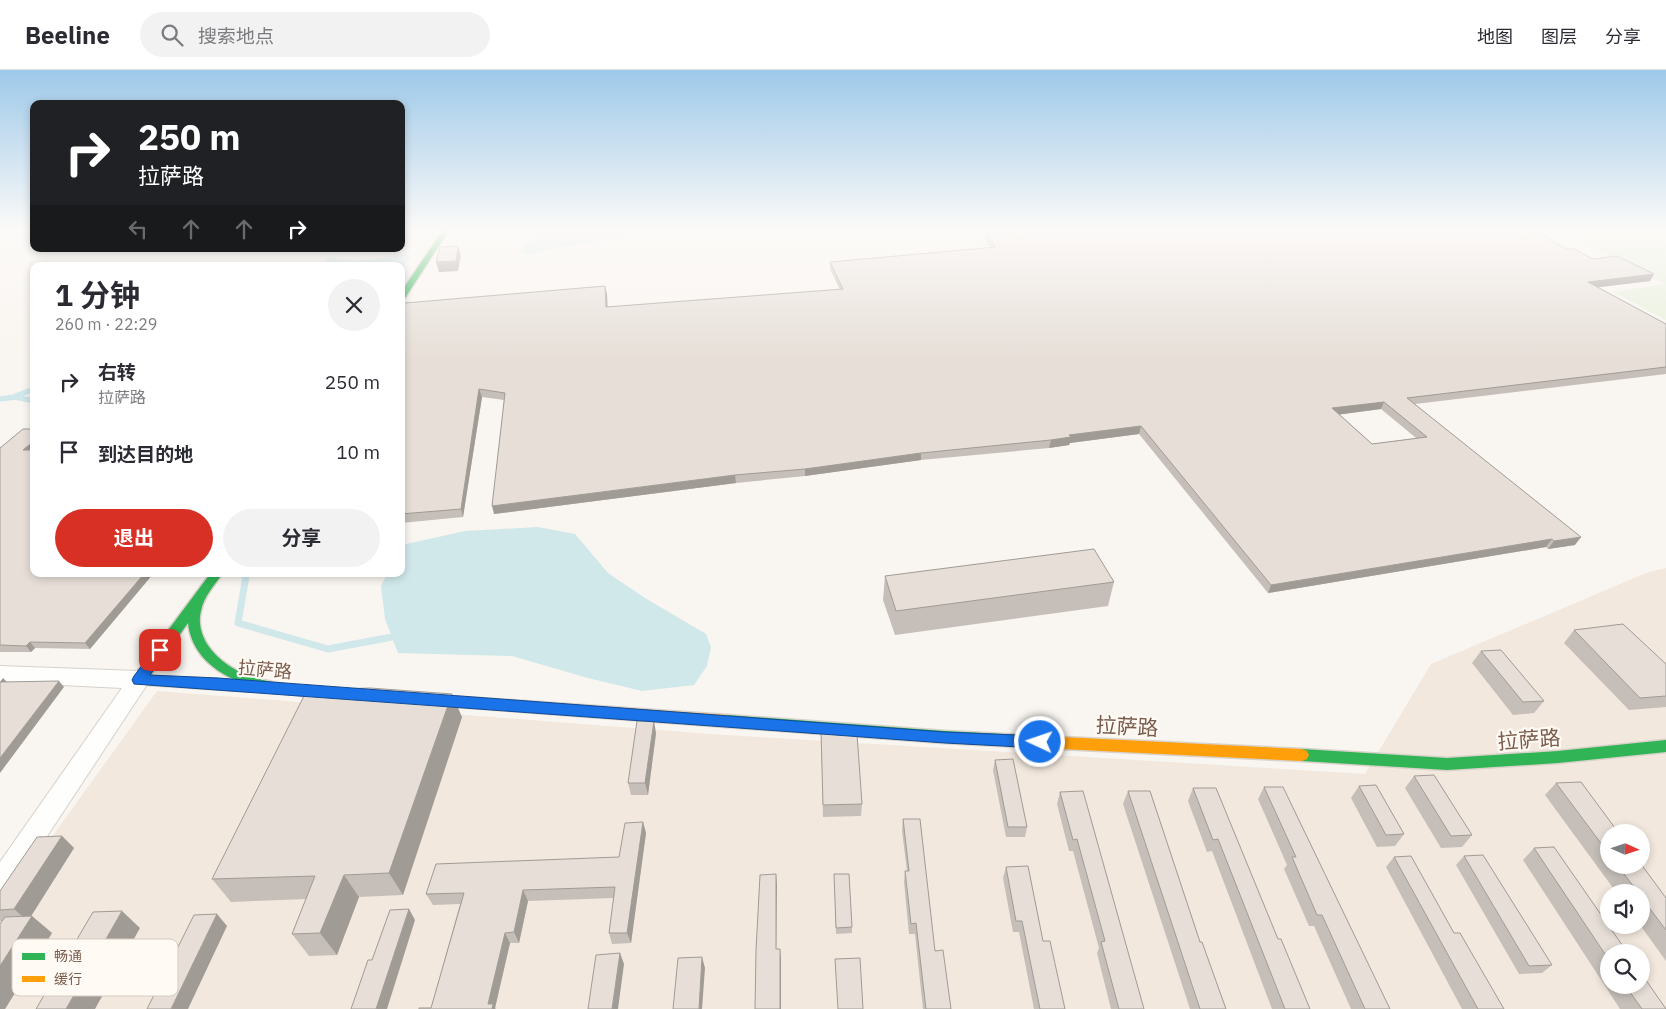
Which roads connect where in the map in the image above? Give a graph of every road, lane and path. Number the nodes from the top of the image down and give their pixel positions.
1 (417, 274) edge
2 (405, 292) edge
3 (214, 577) edge
4 (204, 592) junction
5 (0, 674) edge
6 (139, 680) junction
7 (317, 692) junction
8 (357, 695) edge
9 (407, 699) edge
10 (1666, 746) edge
11 (0, 886) edge

1 - 2 street
3 - 4 street, 拉萨路
4 - 6 street, 拉萨路
4 - 7 street, 拉萨路
5 - 6 street
6 - 7 street, 拉萨路
6 - 11 street
7 - 8 street, 拉萨路
9 - 10 street, 拉萨路

